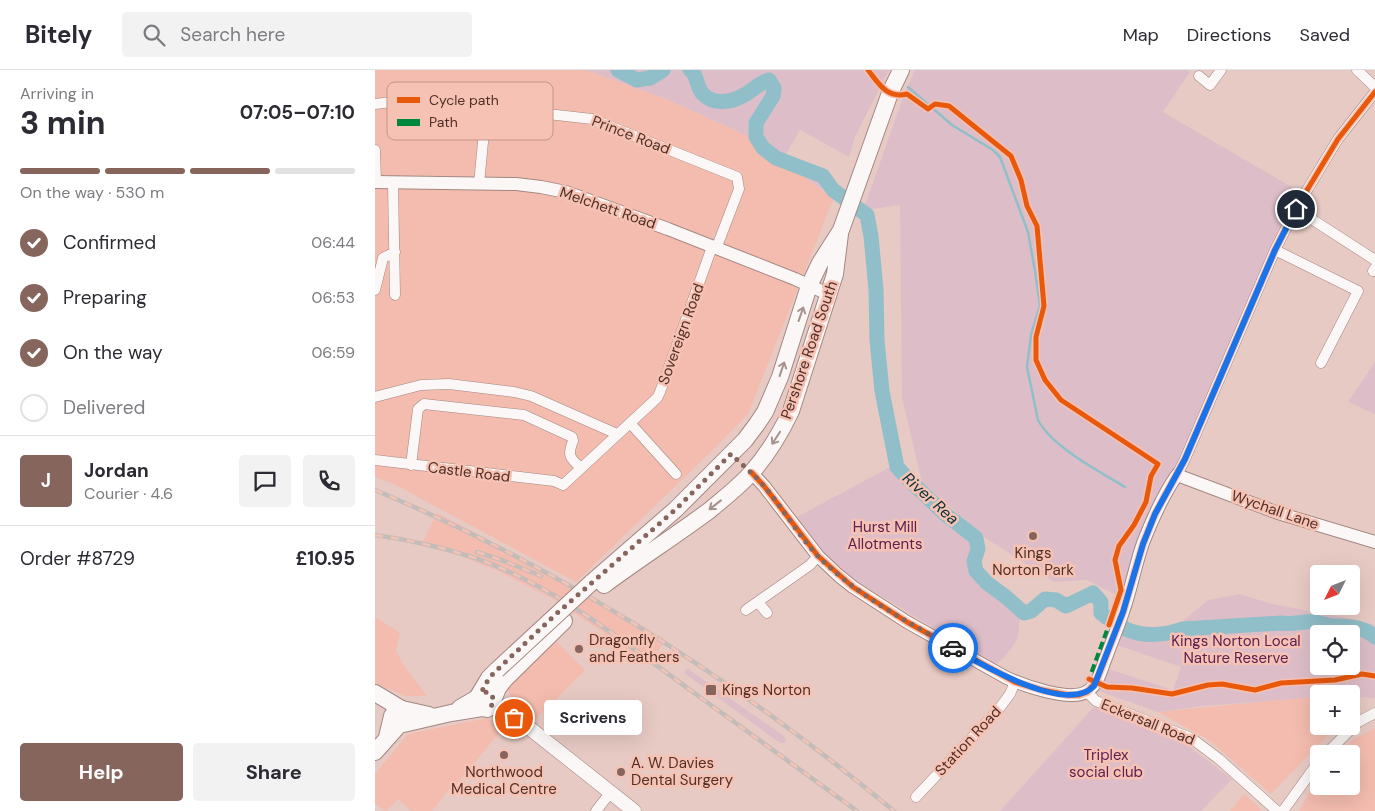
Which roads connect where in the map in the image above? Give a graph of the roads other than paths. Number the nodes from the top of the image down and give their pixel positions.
1 (901, 70) edge
2 (1221, 70) edge
3 (1357, 70) edge
4 (1199, 76) dead end
5 (1375, 87) edge
6 (1375, 92) edge
7 (553, 114) edge
8 (483, 140) edge
9 (375, 150) edge
10 (375, 182) edge
11 (393, 182) junction
12 (479, 184) junction
13 (1296, 209) junction
14 (841, 230) junction
15 (714, 248) junction
16 (1275, 250) junction
17 (395, 252) junction
18 (1375, 260) edge
19 (809, 286) junction
20 (375, 290) edge
21 (828, 294) junction
22 (395, 295) dead end
23 (1321, 363) dead end
24 (375, 397) edge
25 (629, 423) junction
26 (617, 434) junction
27 (731, 454) junction
28 (375, 460) edge
29 (411, 465) junction
30 (581, 468) junction
31 (752, 473) junction
32 (676, 474) dead end
33 (1177, 475) junction
34 (563, 485) joint
35 (1375, 542) edge
36 (818, 556) junction
37 (599, 585) junction
38 (758, 602) junction
39 (746, 610) dead end
40 (767, 613) dead end
41 (1015, 682) junction
42 (1087, 692) junction
43 (377, 694) edge
44 (485, 701) junction
45 (1375, 712) edge
46 (397, 720) junction
47 (1335, 745) edge
48 (375, 752) edge
49 (1310, 774) edge
50 (610, 794) junction
51 (916, 797) dead end
52 (596, 811) edge
53 (634, 811) edge
54 (1277, 811) edge
55 (1283, 811) edge

1 - 14 main road, Pershore Road South
2 - 4 street
3 - 5 street
6 - 13 street
7 - 15 street, Prince Road
8 - 12 street, Prince Road
9 - 10 street
10 - 11 street, Melchett Road
11 - 12 street, Melchett Road
11 - 17 street
12 - 15 street, Melchett Road
13 - 16 street
13 - 18 street
14 - 19 main road, Pershore Road South
14 - 21 main road, Pershore Road South
15 - 19 street, Melchett Road
15 - 25 street, Sovereign Road
16 - 23 street
16 - 33 street
17 - 20 street
17 - 22 street
19 - 21 street, Melchett Road
27 -> 19 main road, Pershore Road South
21 -> 31 main road, Pershore Road South
24 - 26 street
25 - 26 street, Sovereign Road
25 - 32 street
26 - 30 street, Sovereign Road
27 - 31 main road
27 - 37 main road, Pershore Road South
28 - 29 street, Castle Road
29 - 30 street
29 - 34 street, Castle Road
30 - 34 street, Sovereign Road
31 - 36 street
31 -> 37 main road, Pershore Road South
33 - 35 street, Wychall Lane
33 - 42 street
36 - 38 street
36 - 41 street
37 - 44 main road, Pershore Road South
37 - 44 main road, bridge
38 - 39 street
38 - 40 street
41 - 42 street
41 - 51 street, Station Road
42 - 54 street, Eckersall Road
43 - 46 main road
44 - 46 main road
44 - 50 main road
45 - 47 street
46 - 48 main road
49 - 55 street
50 - 52 street
50 - 53 main road

